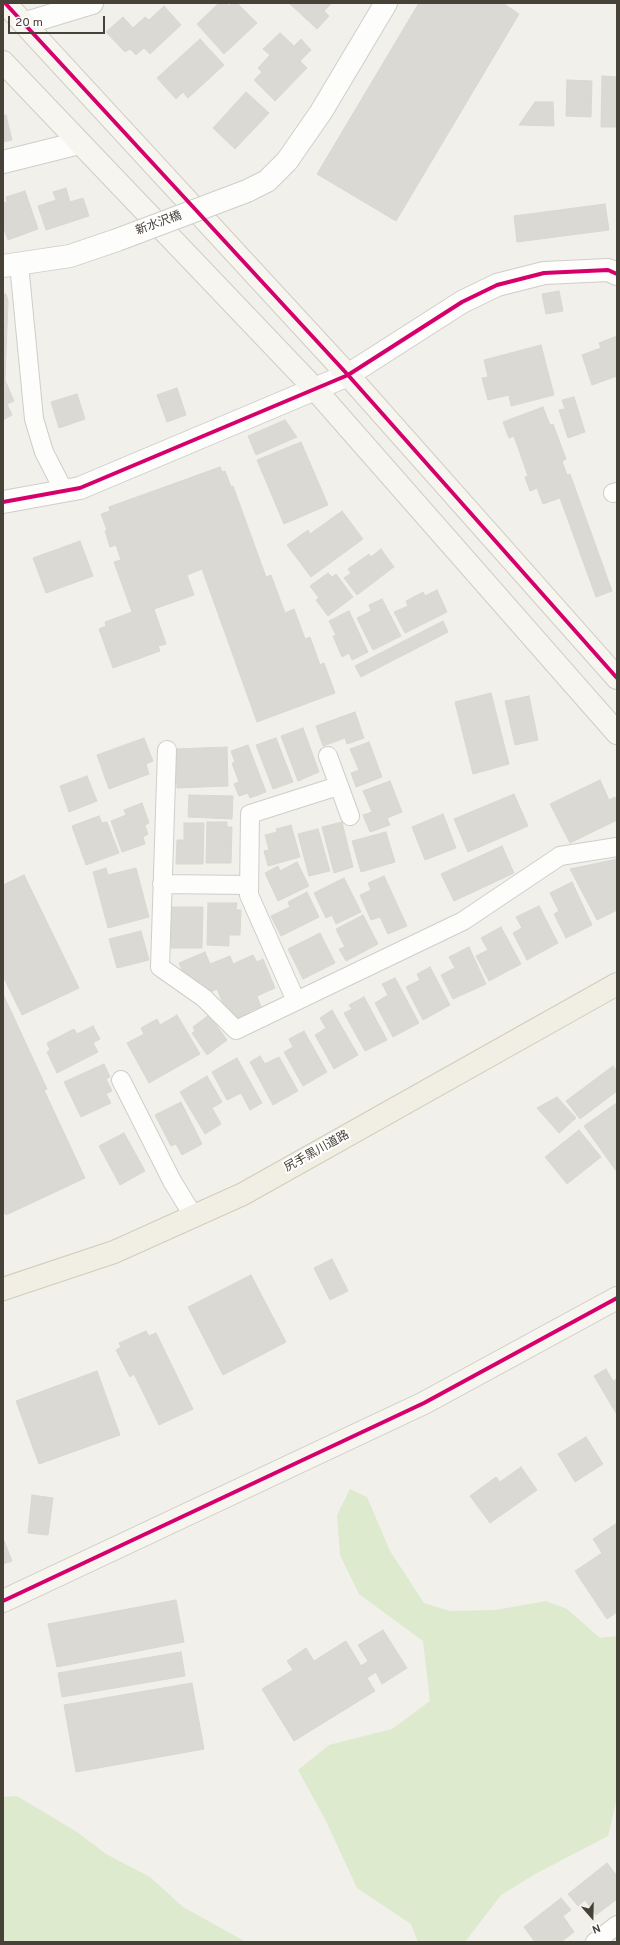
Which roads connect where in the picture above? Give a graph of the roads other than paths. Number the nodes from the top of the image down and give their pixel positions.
1 (5, 3) edge
2 (92, 3) edge
3 (386, 3) edge
4 (26, 23) junction
5 (3, 62) edge
6 (79, 143) junction
7 (3, 162) edge
8 (11, 266) edge
9 (617, 274) edge
10 (348, 375) junction
11 (314, 388) junction
12 (64, 491) junction
13 (3, 502) edge
14 (617, 678) edge
15 (617, 733) edge
16 (167, 750) dead end
17 (328, 756) dead end
18 (338, 786) junction
19 (350, 816) dead end
20 (617, 846) edge
21 (162, 884) junction
22 (249, 885) junction
23 (617, 984) edge
24 (296, 1001) junction
25 (121, 1080) dead end
26 (194, 1217) junction
27 (3, 1289) edge
28 (617, 1298) edge
29 (3, 1601) edge
30 (617, 1925) edge
31 (595, 1942) edge

1 - 4 street
2 - 4 street
3 - 8 street, 新水沢橋, bridge
4 - 10 street
5 - 6 street
6 - 7 street
6 - 11 street
8 - 12 lane
9 - 10 street
10 - 11 street
10 - 14 street
11 - 12 street
11 - 15 street
12 - 13 street
16 - 21 lane
17 - 18 lane
18 - 19 lane
18 - 22 lane
20 - 24 lane
21 - 22 lane
21 - 24 lane
22 - 24 lane
23 - 26 main road, 尻手黒川道路
25 - 26 lane
26 - 27 main road, 尻手黒川道路
28 - 29 street
30 - 31 lane

